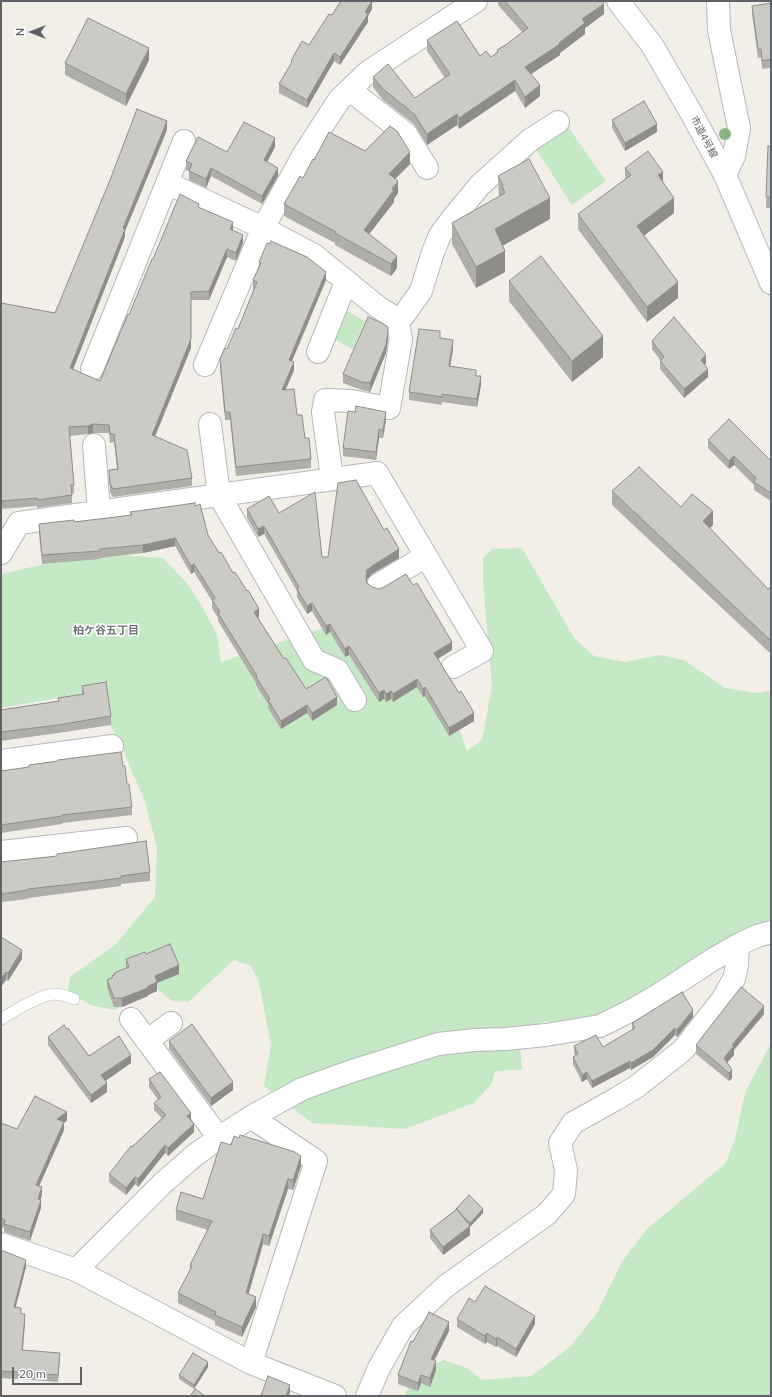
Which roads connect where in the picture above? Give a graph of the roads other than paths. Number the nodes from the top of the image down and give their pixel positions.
1 (476, 1) edge
2 (618, 1) edge
3 (718, 1) edge
4 (350, 90) junction
5 (558, 122) dead end
6 (184, 141) dead end
7 (427, 168) dead end
8 (725, 175) junction
9 (167, 183) junction
10 (263, 228) junction
11 (346, 282) junction
12 (771, 283) edge
13 (397, 319) junction
14 (318, 352) dead end
15 (205, 365) dead end
16 (92, 369) dead end
17 (210, 424) dead end
18 (94, 445) dead end
19 (332, 478) junction
20 (219, 495) junction
21 (99, 512) junction
22 (1, 553) edge
23 (426, 556) junction
24 (378, 584) dead end
25 (453, 667) dead end
26 (355, 700) dead end
27 (112, 746) dead end
28 (1, 761) edge
29 (126, 838) dead end
30 (1, 852) edge
31 (771, 932) edge
32 (738, 945) junction
33 (74, 999) dead end
34 (1, 1019) edge
35 (132, 1019) dead end
36 (171, 1023) dead end
37 (147, 1041) junction
38 (251, 1117) junction
39 (219, 1138) junction
40 (1, 1244) edge
41 (76, 1270) junction
42 (251, 1362) junction
43 (335, 1396) edge
44 (368, 1396) edge

1 - 4 street
2 - 8 street, 市道4号線
3 - 8 street
4 - 7 street
4 - 10 street
5 - 13 street
6 - 9 street
8 - 12 street, 市道4号線
9 - 10 street
9 - 16 street
10 - 11 street
10 - 15 street
11 - 13 street
11 - 14 street
13 - 19 street
17 - 20 street
18 - 21 street
19 - 20 street
19 - 23 street
20 - 21 street
20 - 26 street
21 - 22 street
23 - 24 street
23 - 25 street
27 - 28 street
29 - 30 street
31 - 32 street
32 - 38 street
32 - 44 street
33 - 34 lane
35 - 37 street
36 - 37 street
37 - 39 street
38 - 39 street
38 - 42 street
39 - 41 street
40 - 41 street
41 - 42 street
42 - 43 street

